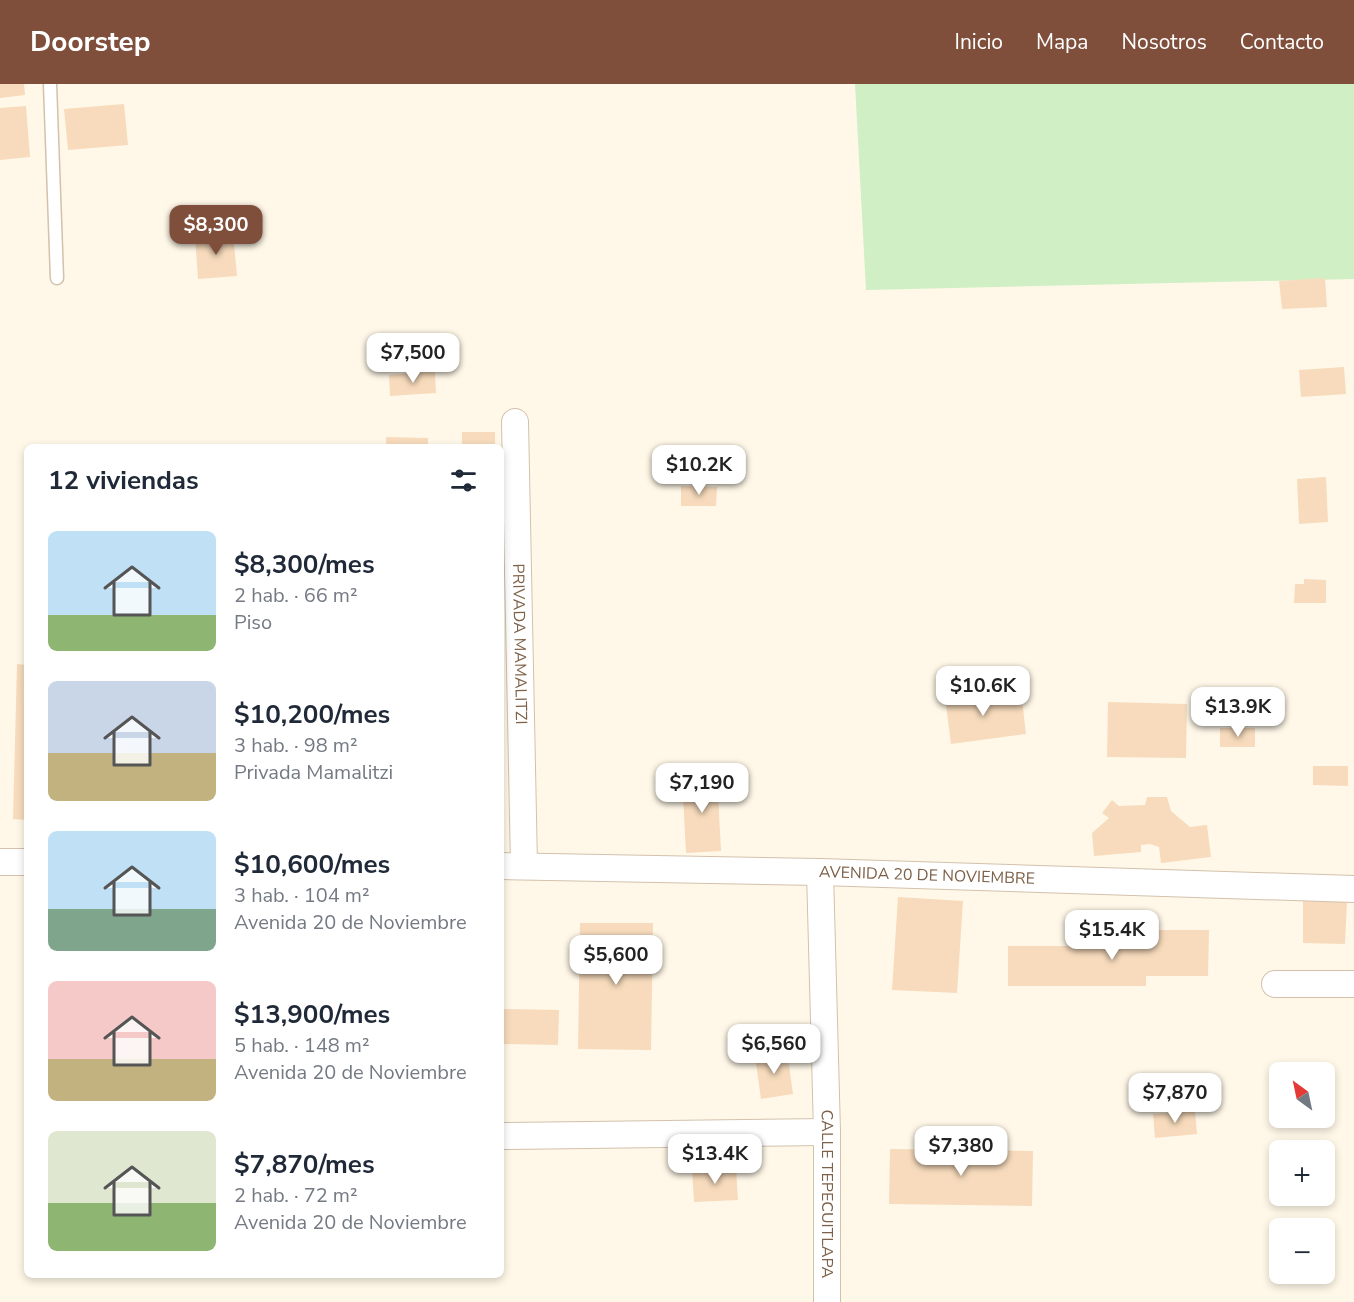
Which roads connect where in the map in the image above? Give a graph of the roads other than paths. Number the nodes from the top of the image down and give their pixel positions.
1 (50, 84) edge
2 (57, 278) dead end
3 (515, 422) dead end
4 (0, 862) edge
5 (24, 862) edge
6 (513, 866) edge
7 (820, 872) junction
8 (1354, 889) edge
9 (1275, 984) dead end
10 (1354, 984) edge
11 (827, 1132) junction
12 (504, 1136) edge
13 (827, 1302) edge

1 - 2 lane
3 - 6 street, PRIVADA MAMALITZI
4 - 5 street
6 - 7 street, AVENIDA 20 DE NOVIEMBRE
7 - 8 street, AVENIDA 20 DE NOVIEMBRE
7 - 11 street, CALLE TEPECUITLAPA
9 - 10 street
11 - 12 street
11 - 13 street, CALLE TEPECUITLAPA

